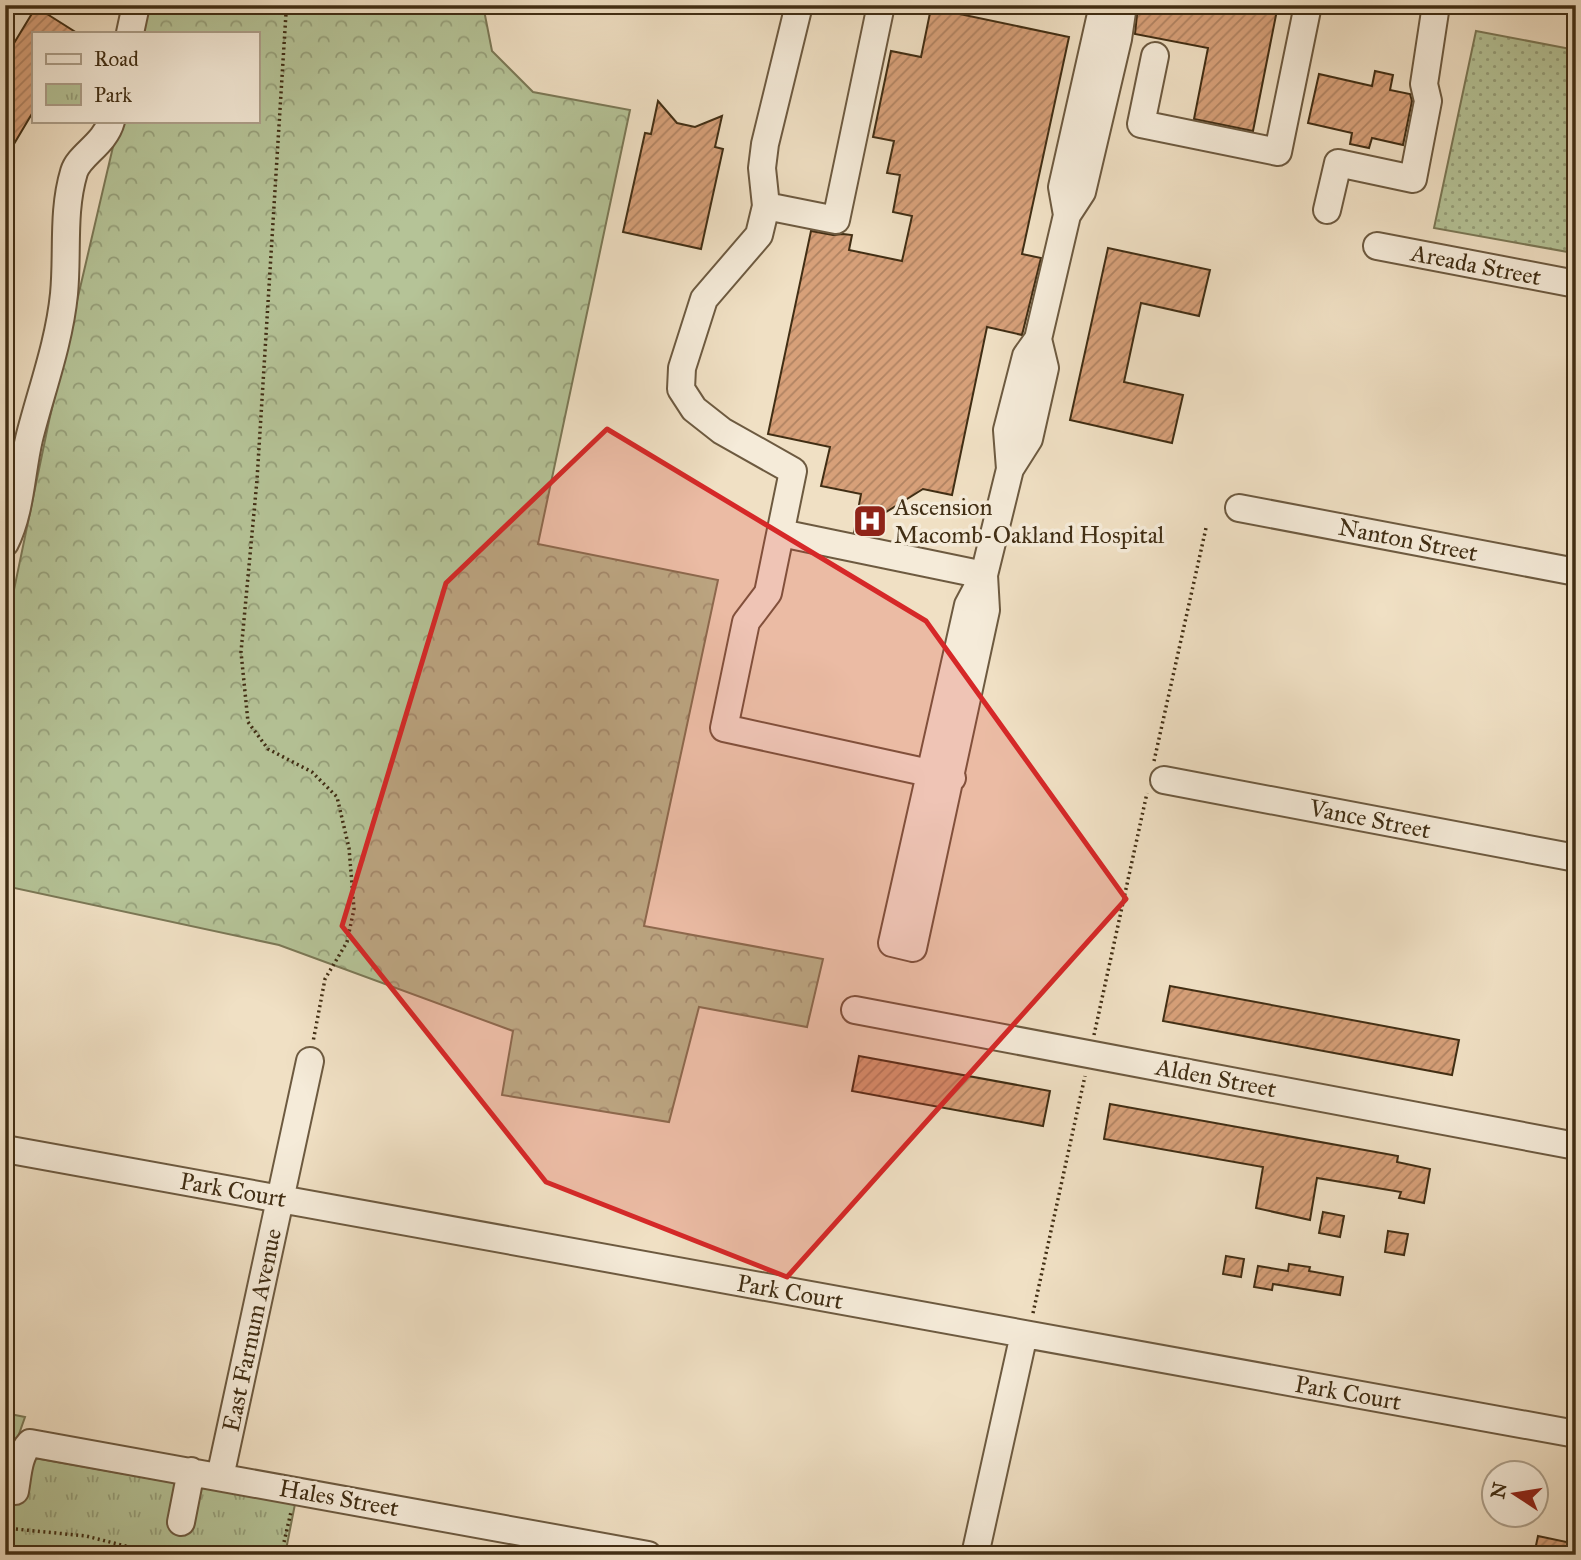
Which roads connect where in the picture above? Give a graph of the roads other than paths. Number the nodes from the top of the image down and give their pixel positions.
1 (136, 5) edge
2 (799, 5) edge
3 (881, 5) edge
4 (1103, 5) edge
5 (1123, 5) edge
6 (1308, 5) edge
7 (1436, 5) edge
8 (130, 32) edge
9 (1155, 56) dead end
10 (111, 122) edge
11 (766, 206) junction
12 (1327, 210) dead end
13 (1067, 215) junction
14 (1377, 246) dead end
15 (1576, 284) edge
16 (1239, 508) dead end
17 (781, 533) junction
18 (5, 543) edge
19 (1576, 572) edge
20 (984, 575) junction
21 (941, 775) junction
22 (1164, 780) dead end
23 (1576, 858) edge
24 (903, 946) dead end
25 (855, 1010) dead end
26 (310, 1061) road end
27 (1576, 1146) edge
28 (5, 1149) edge
29 (280, 1199) junction
30 (1028, 1324) junction
31 (1576, 1434) edge
32 (191, 1471) junction
33 (220, 1477) junction
34 (15, 1491) dead end
35 (181, 1522) dead end
36 (648, 1555) edge
37 (975, 1555) edge

1 - 8 street
2 - 11 street
3 - 11 street
4 - 13 street
5 - 13 street
6 - 9 street
7 - 12 street
10 - 18 street
11 - 17 street
13 - 20 street
14 - 15 street, Areada Street
16 - 19 street, Nanton Street
17 - 20 street
17 - 21 street
20 - 21 street
21 - 24 street
22 - 23 street, Vance Street
25 - 27 street, Alden Street
26 - 29 street, East Farnum Avenue
28 - 29 street, Park Court
29 - 30 street, Park Court
29 - 33 street, East Farnum Avenue
30 - 31 street, Park Court
30 - 37 street
32 - 33 street, Hales Street
32 - 34 street, Hales Street
32 - 35 street
33 - 36 street, Hales Street

